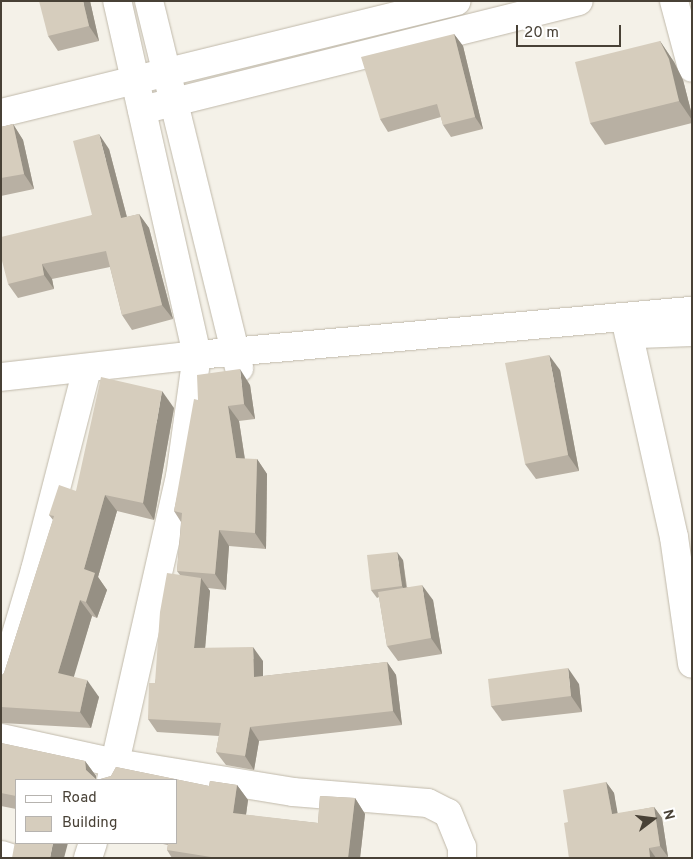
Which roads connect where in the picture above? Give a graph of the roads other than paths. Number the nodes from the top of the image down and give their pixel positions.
1 (117, 1) edge
2 (149, 1) edge
3 (456, 1) edge
4 (579, 1) edge
5 (674, 1) edge
6 (692, 68) edge
7 (166, 71) junction
8 (135, 79) junction
9 (173, 102) junction
10 (142, 110) junction
11 (1, 113) edge
12 (692, 311) edge
13 (627, 326) junction
14 (692, 332) edge
15 (237, 360) junction
16 (196, 364) junction
17 (85, 376) junction
18 (1, 377) edge
19 (1, 393) edge
20 (692, 664) edge
21 (1, 685) edge
22 (1, 738) edge
23 (114, 772) edge
24 (177, 779) edge
25 (178, 779) edge
26 (93, 844) edge
27 (1, 855) edge
28 (11, 858) edge
29 (88, 858) edge
30 (462, 858) edge

1 - 8 street
2 - 7 street
3 - 7 street
4 - 9 street
5 - 6 street
7 - 8 street
7 - 9 street
8 - 10 street
8 - 11 street
9 - 10 street
9 - 15 street
10 - 16 street
12 - 13 street
13 - 14 street
13 - 15 street
13 - 20 street
15 - 16 street
16 - 17 street
16 - 23 street
17 - 18 street
17 - 19 street
17 - 21 street
22 - 23 street
23 - 24 street
25 - 30 street
26 - 29 street
27 - 28 street

